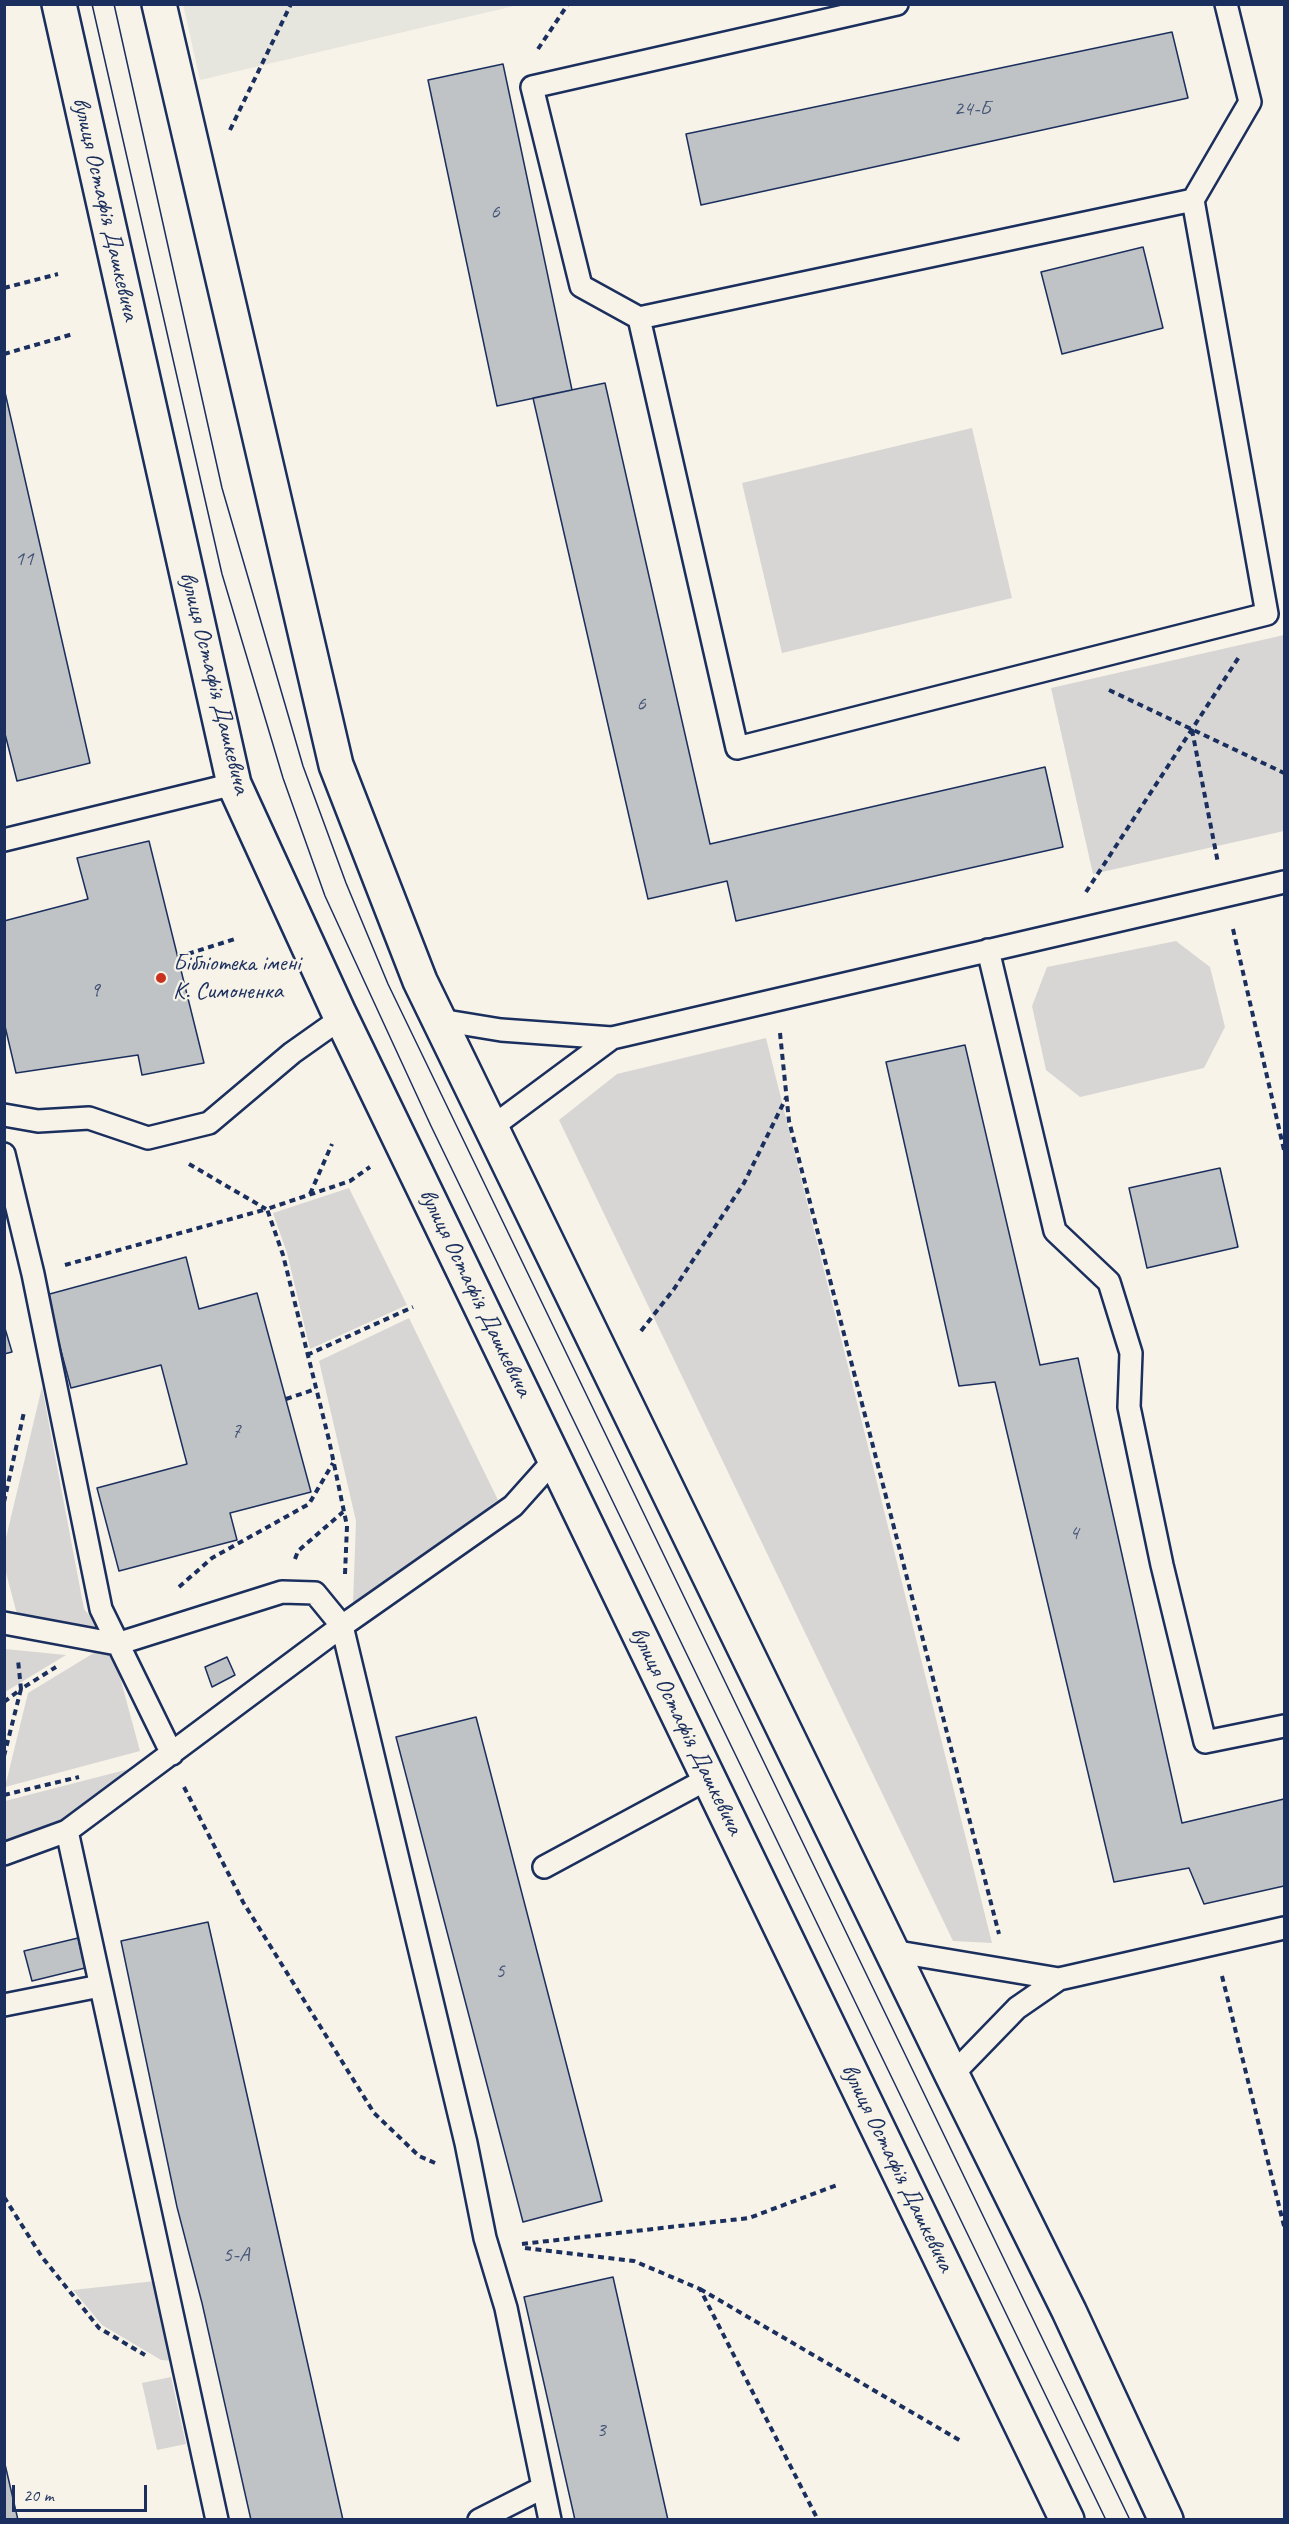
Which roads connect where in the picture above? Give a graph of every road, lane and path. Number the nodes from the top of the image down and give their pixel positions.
1 (59, 4) edge
2 (159, 4) edge
3 (291, 4) edge
4 (568, 4) edge
5 (897, 4) edge
6 (1226, 4) edge
7 (532, 58) dead end
8 (229, 134) dead end
9 (1193, 200) junction
10 (58, 274) dead end
11 (4, 288) edge
12 (639, 318) junction
13 (73, 334) dead end
14 (4, 354) edge
15 (1267, 614) junction
16 (1058, 666) junction
17 (1192, 730) junction
18 (1284, 773) edge
19 (234, 784) junction
20 (4, 840) edge
21 (1284, 882) edge
22 (1083, 896) dead end
23 (1225, 896) junction
24 (238, 938) dead end
25 (987, 951) junction
26 (178, 957) dead end
27 (777, 999) junction
28 (339, 1011) junction
29 (440, 1020) junction
30 (612, 1038) junction
31 (787, 1098) junction
32 (4, 1115) edge
33 (492, 1127) junction
34 (148, 1138) junction
35 (332, 1144) dead end
36 (1284, 1150) edge
37 (4, 1154) edge
38 (350, 1181) dead end
39 (310, 1195) junction
40 (267, 1209) junction
41 (33, 1274) junction
42 (413, 1307) dead end
43 (641, 1331) dead end
44 (307, 1355) junction
45 (316, 1389) junction
46 (286, 1399) dead end
47 (555, 1459) junction
48 (333, 1461) junction
49 (344, 1512) junction
50 (177, 1589) dead end
51 (282, 1592) junction
52 (9, 1624) edge
53 (342, 1626) junction
54 (117, 1644) junction
55 (21, 1689) junction
56 (4, 1702) edge
57 (1284, 1726) edge
58 (172, 1754) junction
59 (4, 1756) edge
60 (709, 1778) junction
61 (67, 1831) junction
62 (4, 1854) edge
63 (544, 1867) dead end
64 (1284, 1928) edge
65 (1000, 1938) dead end
66 (1214, 1944) junction
67 (892, 1951) junction
68 (1059, 1979) junction
69 (100, 1986) junction
70 (4, 2005) edge
71 (952, 2075) junction
72 (474, 2182) junction
73 (837, 2185) dead end
74 (4, 2197) edge
75 (1284, 2226) edge
76 (700, 2289) junction
77 (185, 2373) junction
78 (961, 2441) dead end
79 (542, 2488) junction
80 (217, 2520) edge
81 (479, 2520) edge
82 (550, 2520) edge
83 (818, 2520) edge
84 (1067, 2520) edge
85 (1166, 2520) edge

1 - 19 street, вулиця Остафія Дашкевича
2 - 29 street
3 - 8 path
4 - 7 path
5 - 12 lane
6 - 9 lane
9 - 12 lane
9 - 15 lane
10 - 11 path
12 - 16 lane
13 - 14 path
15 - 16 lane
15 - 17 path
16 - 17 path
17 - 18 path
17 - 22 path
17 - 23 path
19 - 20 lane
19 - 28 street, вулиця Остафія Дашкевича
21 - 23 lane
23 - 25 lane
23 - 36 path
24 - 26 path
25 - 27 lane
25 - 57 lane
27 - 30 lane
27 - 31 path
28 - 34 lane
28 - 47 street, вулиця Остафія Дашкевича
29 - 30 lane
29 - 33 street
30 - 33 lane
31 - 43 path
31 - 65 path
32 - 34 lane
33 - 67 street
34 - 40 path
35 - 39 path
37 - 41 lane
38 - 39 path
39 - 40 path
40 - 41 path
40 - 44 path
41 - 54 lane
42 - 44 path
44 - 45 path
45 - 46 path
45 - 48 path
47 - 53 lane
47 - 60 street, вулиця Остафія Дашкевича
48 - 49 path
48 - 50 path
49 - 51 path
49 - 53 path
51 - 53 lane
51 - 54 lane
52 - 54 lane
52 - 55 path
53 - 58 lane
53 - 72 lane
54 - 58 lane
55 - 56 path
55 - 59 path
58 - 61 lane
58 - 72 path
60 - 63 lane
60 - 84 street, вулиця Остафія Дашкевича
61 - 62 lane
61 - 69 lane
64 - 66 lane
66 - 68 lane
66 - 75 path
67 - 68 lane
67 - 71 street
68 - 71 lane
69 - 70 lane
69 - 77 lane
71 - 85 street
72 - 79 lane
73 - 76 path
74 - 77 path
76 - 78 path
76 - 83 path
77 - 80 lane
79 - 81 lane
79 - 82 lane

